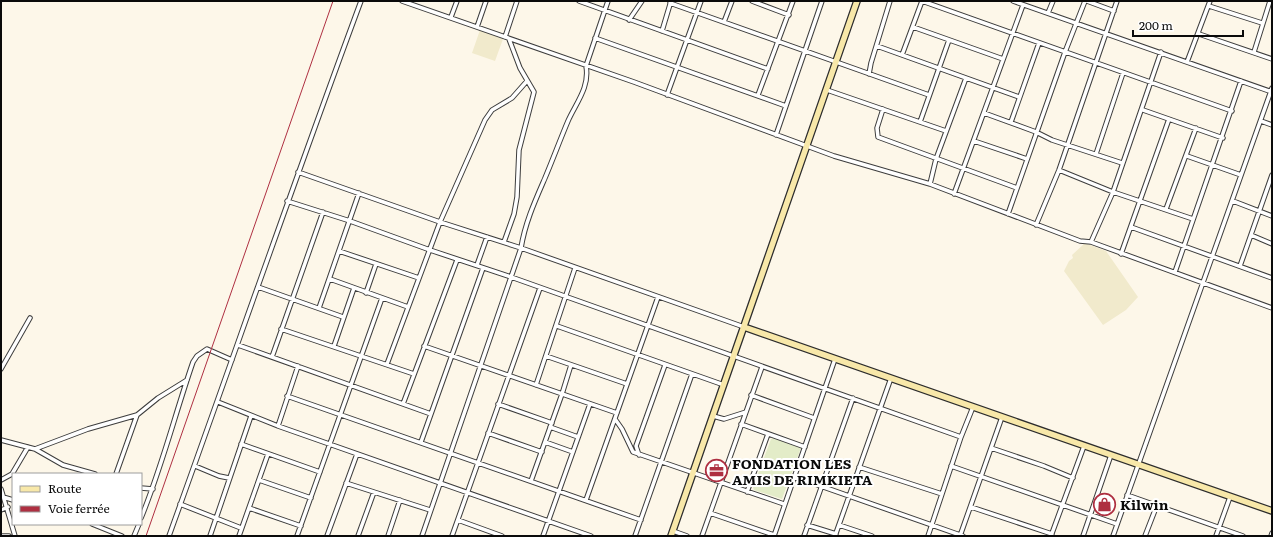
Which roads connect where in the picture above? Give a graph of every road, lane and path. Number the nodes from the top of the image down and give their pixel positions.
1 (361, 1) edge
2 (402, 1) edge
3 (457, 1) edge
4 (486, 1) edge
5 (517, 1) edge
6 (579, 1) edge
7 (608, 1) edge
8 (642, 1) edge
9 (701, 1) edge
10 (732, 1) edge
11 (752, 1) edge
12 (793, 1) edge
13 (822, 1) edge
14 (857, 1) edge
15 (890, 1) edge
16 (922, 1) edge
17 (1013, 1) edge
18 (1053, 1) edge
19 (1086, 1) edge
20 (1117, 1) edge
21 (1210, 1) edge
22 (1270, 1) edge
23 (671, 2) edge
24 (761, 2) edge
25 (1024, 5) junction
26 (1209, 6) junction
27 (605, 11) junction
28 (1114, 11) junction
29 (697, 13) junction
30 (1048, 13) junction
31 (788, 15) junction
32 (451, 17) junction
33 (629, 20) junction
34 (724, 22) junction
35 (1076, 23) junction
36 (1262, 23) junction
37 (477, 27) junction
38 (913, 27) junction
39 (662, 30) junction
40 (1106, 33) junction
41 (1012, 34) junction
42 (1198, 34) junction
43 (507, 38) junction
44 (595, 38) junction
45 (687, 39) junction
46 (949, 40) junction
47 (778, 42) junction
48 (1039, 43) junction
49 (877, 46) junction
50 (806, 52) junction
51 (1065, 52) junction
52 (1161, 52) junction
53 (1254, 52) junction
54 (902, 55) junction
55 (1003, 59) junction
56 (1272, 59) edge
57 (1095, 62) junction
58 (1187, 62) junction
59 (836, 63) junction
60 (586, 66) junction
61 (677, 66) junction
62 (768, 68) junction
63 (939, 69) junction
64 (1123, 72) junction
65 (869, 74) junction
66 (966, 78) junction
67 (527, 81) junction
68 (1241, 81) junction
69 (1151, 82) junction
70 (993, 88) junction
71 (827, 90) junction
72 (1272, 91) edge
73 (667, 95) junction
74 (758, 95) junction
75 (929, 95) junction
76 (1019, 97) junction
77 (786, 106) junction
78 (883, 109) junction
79 (1143, 110) junction
80 (1232, 111) junction
81 (984, 113) junction
82 (1169, 119) junction
83 (1261, 121) junction
84 (920, 122) junction
85 (1010, 122) junction
86 (1272, 125) edge
87 (1196, 128) junction
88 (946, 131) junction
89 (1036, 132) junction
90 (776, 135) junction
91 (1223, 138) junction
92 (974, 141) junction
93 (1067, 144) junction
94 (806, 146) junction
95 (1096, 154) junction
96 (1187, 156) junction
97 (936, 159) junction
98 (1028, 159) junction
99 (1122, 163) junction
100 (1213, 166) junction
101 (964, 167) junction
102 (1059, 170) junction
103 (298, 172) junction
104 (1241, 175) junction
105 (1272, 175) edge
106 (930, 184) junction
107 (1017, 188) junction
108 (1113, 192) junction
109 (359, 193) junction
110 (954, 194) junction
111 (1140, 200) junction
112 (287, 201) junction
113 (1233, 201) junction
114 (1166, 209) junction
115 (1259, 211) junction
116 (323, 212) junction
117 (1008, 214) junction
118 (1272, 216) edge
119 (1193, 219) junction
120 (350, 221) junction
121 (440, 222) junction
122 (1036, 225) junction
123 (1131, 227) junction
124 (1251, 235) junction
125 (487, 237) junction
126 (504, 242) junction
127 (1092, 242) junction
128 (1272, 244) edge
129 (1184, 246) junction
130 (521, 248) junction
131 (430, 250) junction
132 (339, 251) junction
133 (1121, 254) junction
134 (1212, 257) junction
135 (457, 260) junction
136 (376, 264) junction
137 (477, 265) junction
138 (1240, 266) junction
139 (483, 268) junction
140 (575, 268) junction
141 (1175, 272) junction
142 (511, 277) junction
143 (419, 278) junction
144 (1272, 278) edge
145 (330, 279) junction
146 (1203, 282) junction
147 (258, 287) junction
148 (354, 288) junction
149 (540, 288) junction
150 (366, 293) junction
151 (567, 297) junction
152 (658, 297) junction
153 (382, 298) junction
154 (291, 299) junction
155 (408, 307) junction
156 (319, 308) junction
157 (1272, 308) edge
158 (343, 317) junction
159 (30, 318) dead end
160 (557, 326) junction
161 (648, 326) junction
162 (744, 327) junction
163 (281, 328) junction
164 (238, 345) junction
165 (334, 346) junction
166 (424, 346) junction
167 (361, 355) junction
168 (637, 355) junction
169 (452, 356) junction
170 (546, 356) junction
171 (272, 357) junction
172 (734, 357) junction
173 (835, 359) junction
174 (232, 360) junction
175 (387, 364) junction
176 (480, 365) junction
177 (570, 365) junction
178 (665, 365) junction
179 (298, 366) junction
180 (762, 367) junction
181 (1, 369) edge
182 (414, 374) junction
183 (692, 374) junction
184 (508, 376) junction
185 (891, 378) junction
186 (187, 380) junction
187 (536, 384) junction
188 (627, 384) junction
189 (724, 384) junction
190 (351, 385) junction
191 (826, 387) junction
192 (562, 394) junction
193 (751, 395) junction
194 (287, 396) junction
195 (853, 398) junction
196 (218, 402) junction
197 (403, 404) junction
198 (498, 404) junction
199 (590, 404) junction
200 (973, 407) junction
201 (880, 408) junction
202 (746, 412) junction
203 (617, 413) junction
204 (341, 414) junction
205 (431, 414) junction
206 (137, 415) junction
207 (251, 416) junction
208 (713, 416) junction
209 (1002, 417) junction
210 (814, 418) junction
211 (615, 419) junction
212 (552, 423) junction
213 (741, 424) junction
214 (278, 426) junction
215 (550, 427) junction
216 (488, 433) junction
217 (768, 434) junction
218 (578, 437) junction
219 (962, 437) junction
220 (1, 440) edge
221 (421, 442) junction
222 (545, 442) junction
223 (241, 444) junction
224 (330, 445) junction
225 (1084, 446) junction
226 (28, 447) junction
227 (805, 447) junction
228 (991, 448) junction
229 (35, 449) junction
230 (450, 452) junction
231 (542, 452) junction
232 (573, 452) junction
233 (268, 454) junction
234 (357, 454) junction
235 (639, 455) junction
236 (1111, 455) junction
237 (478, 462) junction
238 (661, 462) junction
239 (1138, 465) junction
240 (195, 466) junction
241 (951, 466) junction
242 (859, 467) junction
243 (320, 472) junction
244 (13, 473) edge
245 (91, 473) edge
246 (116, 473) edge
247 (693, 473) junction
248 (12, 474) edge
249 (795, 477) junction
250 (981, 477) junction
251 (229, 478) junction
252 (1073, 478) junction
253 (1, 480) edge
254 (259, 480) junction
255 (531, 481) junction
256 (346, 483) junction
257 (438, 483) junction
258 (722, 483) junction
259 (822, 486) junction
260 (142, 488) edge
261 (1, 489) edge
262 (153, 489) junction
263 (559, 491) junction
264 (374, 492) junction
265 (747, 492) junction
266 (467, 493) junction
267 (942, 494) junction
268 (850, 495) junction
269 (1127, 495) junction
270 (3, 496) junction
271 (1230, 497) junction
272 (311, 498) junction
273 (12, 500) edge
274 (400, 500) junction
275 (586, 500) junction
276 (180, 504) junction
277 (784, 504) junction
278 (1063, 505) junction
279 (1157, 505) junction
280 (971, 507) junction
281 (8, 508) junction
282 (249, 508) junction
283 (1, 510) edge
284 (430, 510) junction
285 (1272, 511) edge
286 (710, 513) junction
287 (1090, 514) junction
288 (142, 516) edge
289 (216, 518) junction
290 (458, 520) junction
291 (641, 520) junction
292 (549, 521) junction
293 (12, 524) edge
294 (1117, 524) junction
295 (12, 525) edge
296 (94, 525) edge
297 (138, 525) edge
298 (808, 525) junction
299 (839, 525) junction
300 (932, 525) junction
301 (301, 526) junction
302 (242, 528) junction
303 (1219, 528) junction
304 (1272, 533) edge
305 (672, 534) edge
306 (774, 535) edge
307 (835, 535) edge
308 (864, 535) edge
309 (1052, 535) edge
310 (1146, 535) edge
311 (1, 536) edge
312 (9, 536) edge
313 (15, 536) edge
314 (122, 536) edge
315 (134, 536) edge
316 (169, 536) edge
317 (210, 536) edge
318 (239, 536) edge
319 (297, 536) edge
320 (327, 536) edge
321 (358, 536) edge
322 (388, 536) edge
323 (422, 536) edge
324 (452, 536) edge
325 (502, 536) edge
326 (543, 536) edge
327 (591, 536) edge
328 (635, 536) edge
329 (687, 536) edge
330 (702, 536) edge
331 (804, 536) edge
332 (872, 536) edge
333 (928, 536) edge
334 (961, 536) edge
335 (1083, 536) edge
336 (1113, 536) edge
337 (1152, 536) edge
338 (1216, 536) edge
339 (1243, 536) edge
340 (1271, 536) edge

1 - 103 street
2 - 32 street
3 - 32 street
4 - 37 street
5 - 43 street
6 - 27 street
7 - 27 street
8 - 33 street
9 - 29 street
10 - 34 street
11 - 24 street
12 - 31 street
13 - 50 street
14 - 59 street
15 - 49 street
16 - 38 street
16 - 41 street
17 - 25 street
18 - 30 street
19 - 28 street
19 - 35 street
20 - 28 street
21 - 26 street
22 - 36 street
23 - 29 street
23 - 39 street
24 - 31 street
25 - 30 street
25 - 41 street
26 - 36 street
26 - 42 street
27 - 33 street
27 - 44 street
28 - 40 street
29 - 34 street
29 - 45 street
30 - 35 street
31 - 47 street
32 - 37 street
33 - 39 street
34 - 47 street
35 - 40 street
35 - 51 street
36 - 53 street
37 - 43 street
38 - 46 street
38 - 54 street
39 - 45 street
40 - 52 street
40 - 57 street
41 - 48 street
41 - 55 street
42 - 53 street
42 - 58 street
43 - 60 street
43 - 67 street
44 - 60 street
44 - 61 street
45 - 61 street
45 - 62 street
46 - 55 street
46 - 63 street
47 - 50 street
47 - 62 street
48 - 51 street
48 - 76 street
49 - 54 street
49 - 65 street
50 - 59 street
50 - 77 street
51 - 57 street
51 - 89 street
52 - 58 street
52 - 69 street
53 - 56 street
54 - 63 street
55 - 70 street
57 - 64 street
57 - 93 street
58 - 68 street
59 - 65 street
59 - 71 street
60 - 73 street
60 - 130 street
61 - 73 street
61 - 74 street
62 - 74 street
63 - 66 street
63 - 75 street
64 - 69 street
64 - 95 street
65 - 75 street
66 - 70 street
66 - 88 street
67 - 121 street
67 - 126 street
68 - 72 street
68 - 80 street
69 - 79 street
69 - 80 street
70 - 76 street
70 - 81 street
71 - 78 street
71 - 94 street
72 - 83 street
73 - 90 street
74 - 77 street
75 - 84 street
76 - 85 street
77 - 90 street
78 - 84 street
78 - 97 street
79 - 82 street
79 - 99 street
80 - 91 street
81 - 85 street
81 - 92 street
82 - 87 street
82 - 111 street
83 - 86 street
83 - 104 street
84 - 88 street
85 - 89 street
87 - 91 street
87 - 96 street
88 - 97 street
89 - 93 street
89 - 98 street
90 - 94 street
91 - 100 street
92 - 98 street
92 - 101 street
93 - 95 street
93 - 102 street
94 - 106 street
94 - 162 street
95 - 99 street
96 - 100 street
96 - 114 street
97 - 101 street
97 - 106 street
98 - 107 street
99 - 108 street
100 - 104 street
100 - 119 street
101 - 107 street
101 - 110 street
102 - 108 street
102 - 122 street
103 - 109 street
103 - 112 street
104 - 113 street
105 - 115 street
106 - 110 street
107 - 117 street
108 - 111 street
108 - 127 street
109 - 120 street
109 - 121 street
110 - 117 street
111 - 114 street
111 - 123 street
112 - 116 street
112 - 147 street
113 - 115 street
113 - 134 street
114 - 119 street
115 - 118 street
115 - 124 street
116 - 120 street
116 - 154 street
117 - 122 street
119 - 129 street
120 - 131 street
120 - 132 street
121 - 125 street
121 - 131 street
122 - 127 street
123 - 129 street
123 - 133 street
124 - 128 street
124 - 138 street
125 - 126 street
125 - 137 street
126 - 130 street
127 - 133 street
129 - 134 street
129 - 141 street
130 - 140 street
130 - 142 street
131 - 135 street
131 - 143 street
132 - 136 street
132 - 145 street
133 - 141 street
134 - 138 street
134 - 146 street
135 - 137 street
135 - 166 street
136 - 143 street
136 - 150 street
137 - 139 street
138 - 144 street
139 - 142 street
139 - 169 street
140 - 151 street
140 - 152 street
141 - 146 street
142 - 149 street
142 - 176 street
143 - 155 street
145 - 148 street
145 - 156 street
146 - 157 street
146 - 239 street
147 - 154 street
147 - 164 street
148 - 150 street
148 - 158 street
149 - 151 street
149 - 184 street
150 - 153 street
151 - 160 street
151 - 161 street
152 - 161 street
152 - 162 street
153 - 155 street
153 - 167 street
154 - 156 street
154 - 163 street
155 - 175 street
156 - 158 street
158 - 165 street
159 - 181 street
160 - 168 street
160 - 170 street
161 - 168 street
161 - 172 street
162 - 172 street
162 - 173 street
163 - 165 street
163 - 171 street
164 - 171 street
164 - 174 street
165 - 167 street
166 - 169 street
166 - 182 street
167 - 175 street
167 - 190 street
168 - 178 street
168 - 188 street
169 - 176 street
169 - 205 street
170 - 177 street
170 - 187 street
171 - 179 street
172 - 180 street
172 - 189 street
173 - 185 street
173 - 191 street
174 - 186 street
174 - 196 street
175 - 182 street
176 - 184 street
176 - 230 street
177 - 188 street
177 - 192 street
178 - 183 street
178 - 235 street
179 - 190 street
179 - 194 street
180 - 191 street
180 - 193 street
182 - 197 street
183 - 189 street
183 - 238 street
184 - 187 street
184 - 198 street
185 - 200 street
185 - 201 street
186 - 206 street
186 - 262 street
187 - 192 street
188 - 203 street
189 - 208 street
190 - 197 street
190 - 204 street
191 - 195 street
191 - 210 street
192 - 199 street
192 - 212 street
193 - 202 street
193 - 210 street
194 - 204 street
194 - 214 street
195 - 201 street
195 - 259 street
196 - 207 street
196 - 240 street
197 - 205 street
198 - 212 street
198 - 216 street
199 - 203 street
199 - 218 street
200 - 209 street
200 - 219 street
201 - 219 street
201 - 242 street
202 - 208 street
202 - 213 street
203 - 211 street
204 - 221 street
204 - 224 street
205 - 221 street
206 - 229 street
206 - 246 street
207 - 214 street
207 - 223 street
208 - 247 street
209 - 225 street
209 - 228 street
210 - 227 street
211 - 235 street
211 - 275 street
212 - 215 street
213 - 217 street
213 - 258 street
214 - 224 street
215 - 218 street
215 - 222 street
216 - 231 street
216 - 237 street
217 - 227 street
217 - 265 street
218 - 232 street
219 - 241 street
220 - 226 street
221 - 230 street
222 - 231 street
222 - 232 street
223 - 233 street
223 - 251 street
224 - 234 street
224 - 243 street
225 - 236 street
225 - 252 street
226 - 229 street
226 - 244 street
227 - 249 street
228 - 250 street
228 - 252 street
229 - 245 street
230 - 237 street
230 - 257 street
231 - 255 street
232 - 263 street
233 - 243 street
233 - 254 street
234 - 256 street
234 - 257 street
235 - 238 street
236 - 239 street
236 - 287 street
237 - 255 street
237 - 266 street
238 - 247 street
238 - 291 street
239 - 269 street
239 - 271 street
240 - 251 street
240 - 276 street
241 - 250 street
241 - 267 street
242 - 267 street
242 - 268 street
243 - 272 street
247 - 258 street
247 - 305 street
248 - 253 street
249 - 259 street
249 - 277 street
250 - 278 street
250 - 280 street
251 - 289 street
252 - 278 street
254 - 272 street
254 - 282 street
255 - 263 street
256 - 264 street
256 - 320 street
257 - 266 street
257 - 284 street
258 - 265 street
258 - 286 street
259 - 268 street
259 - 298 street
260 - 262 street
261 - 270 street
262 - 288 street
263 - 275 street
263 - 292 street
264 - 274 street
264 - 321 street
265 - 277 street
266 - 290 street
266 - 292 street
267 - 300 street
268 - 299 street
268 - 300 street
269 - 279 street
269 - 294 street
270 - 273 street
270 - 281 street
271 - 285 street
271 - 303 street
272 - 301 street
274 - 284 street
274 - 322 street
275 - 291 street
276 - 289 street
276 - 316 street
277 - 306 street
278 - 287 street
278 - 309 street
279 - 303 street
279 - 310 street
280 - 309 street
280 - 334 street
281 - 283 street
281 - 293 street
282 - 301 street
282 - 302 street
284 - 323 street
286 - 306 street
286 - 330 street
287 - 294 street
287 - 335 street
289 - 302 street
289 - 317 street
290 - 324 street
290 - 325 street
291 - 328 street
292 - 326 street
292 - 327 street
294 - 336 street
295 - 313 street
296 - 314 street
297 - 315 street
298 - 307 street
298 - 331 street
299 - 307 street
299 - 308 street
300 - 333 street
300 - 334 street
301 - 319 street
302 - 318 street
303 - 338 street
303 - 339 street
304 - 340 street
305 - 329 street
308 - 332 street
310 - 337 street
311 - 312 street

